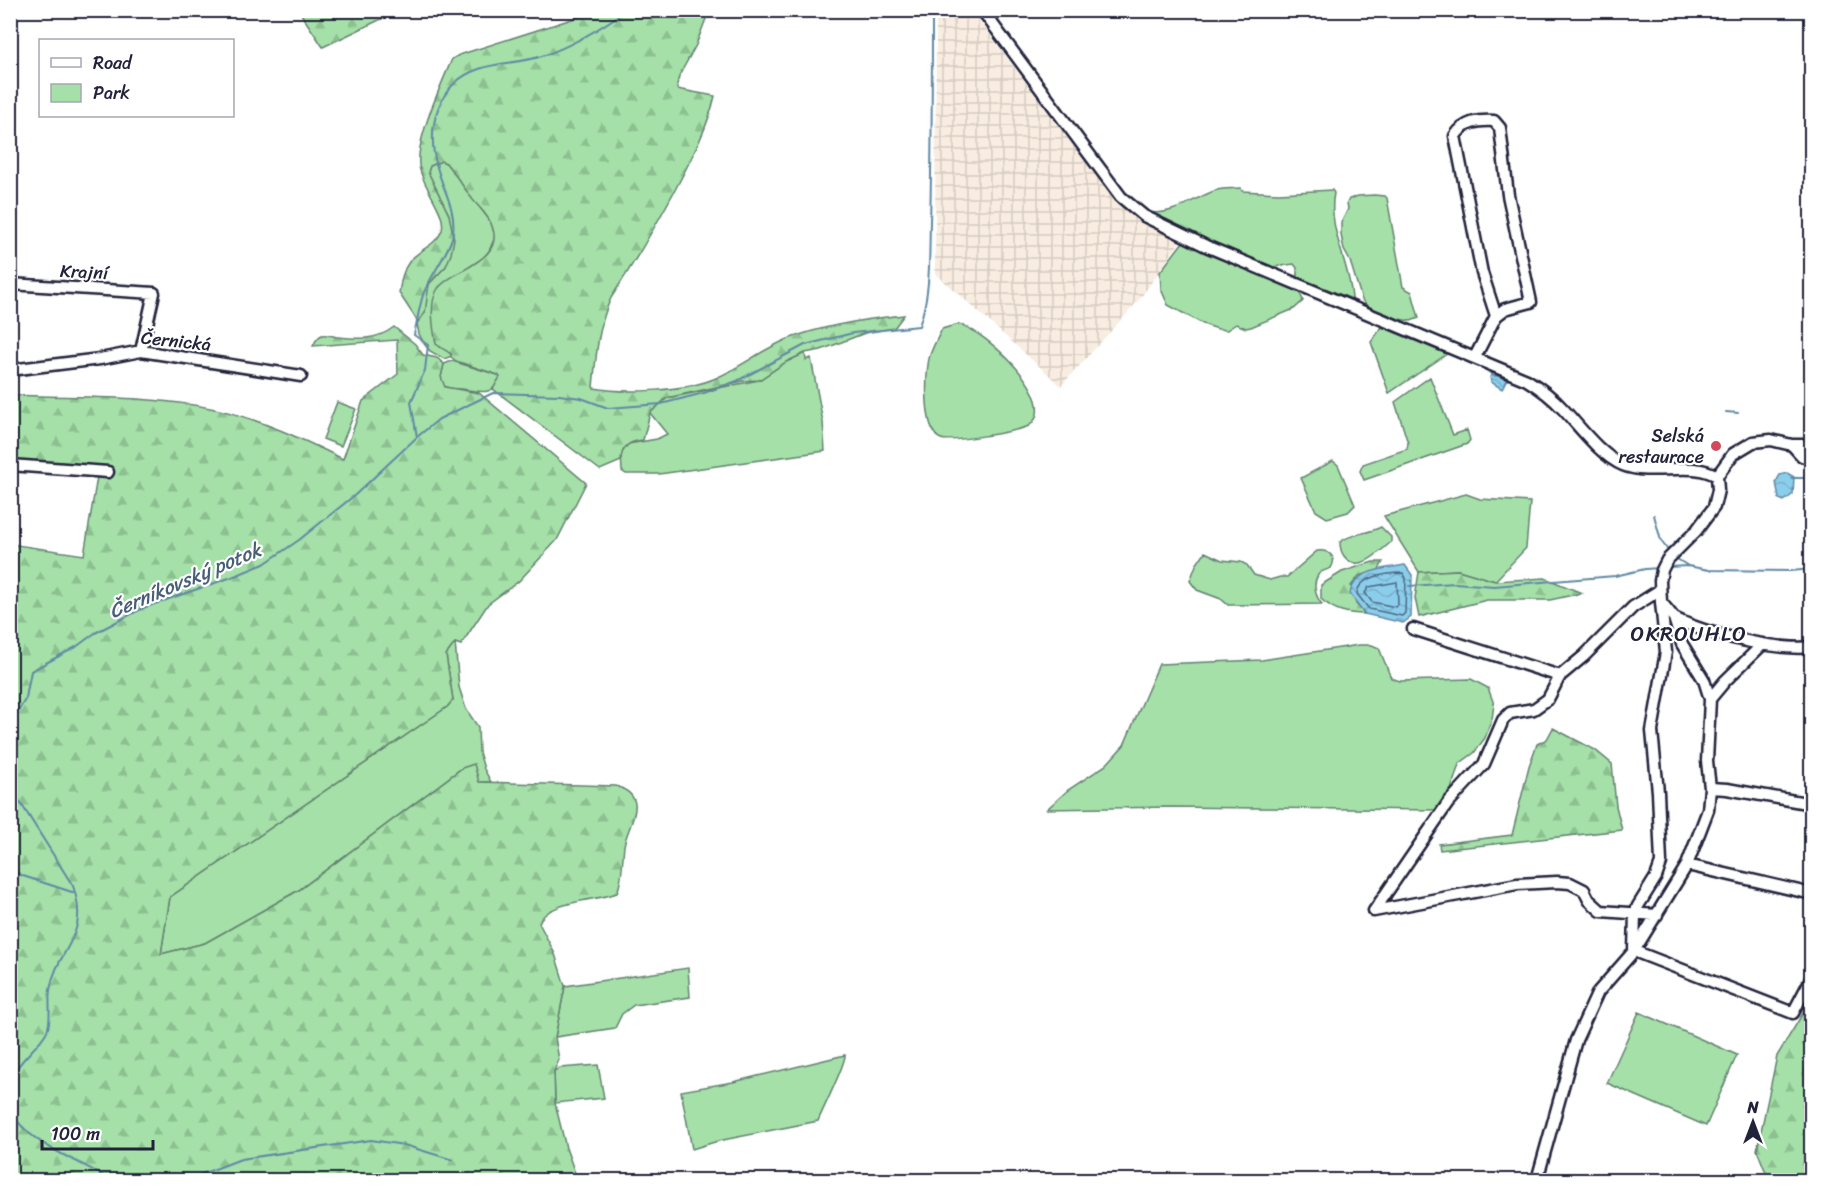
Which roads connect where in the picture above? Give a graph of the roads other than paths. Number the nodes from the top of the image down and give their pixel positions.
1 (982, 10) edge
2 (10, 284) edge
3 (1496, 316) junction
4 (141, 351) junction
5 (1475, 357) junction
6 (10, 370) edge
7 (302, 376) dead end
8 (1792, 445) junction
9 (1812, 445) edge
10 (1812, 459) edge
11 (10, 465) edge
12 (108, 472) dead end
13 (1717, 476) junction
14 (1660, 590) junction
15 (1661, 602) junction
16 (1674, 618) junction
17 (1413, 629) dead end
18 (1763, 644) junction
19 (1812, 647) edge
20 (1560, 676) junction
21 (1710, 699) junction
22 (1710, 788) junction
23 (1812, 804) edge
24 (1687, 865) junction
25 (1812, 894) edge
26 (1635, 913) junction
27 (1657, 915) junction
28 (1634, 951) junction
29 (1812, 977) edge
30 (1537, 1180) edge

1 - 5 street
2 - 4 street, Krajní
3 - 3 street
3 - 5 street
4 - 6 street, Černická
4 - 7 street, Černická
5 - 13 street
8 - 9 street
8 - 10 street
8 - 13 street
11 - 12 street
13 - 14 street
14 - 15 street
14 - 20 street
15 - 16 street
15 - 26 street
16 - 18 street
16 - 21 street
17 - 20 street
18 - 19 street
18 - 21 street
20 - 26 street
21 - 22 street
22 - 23 street
22 - 24 street
24 - 25 street
24 - 27 street
26 - 27 street
26 - 28 street
27 - 28 street
28 - 29 street
28 - 30 street

